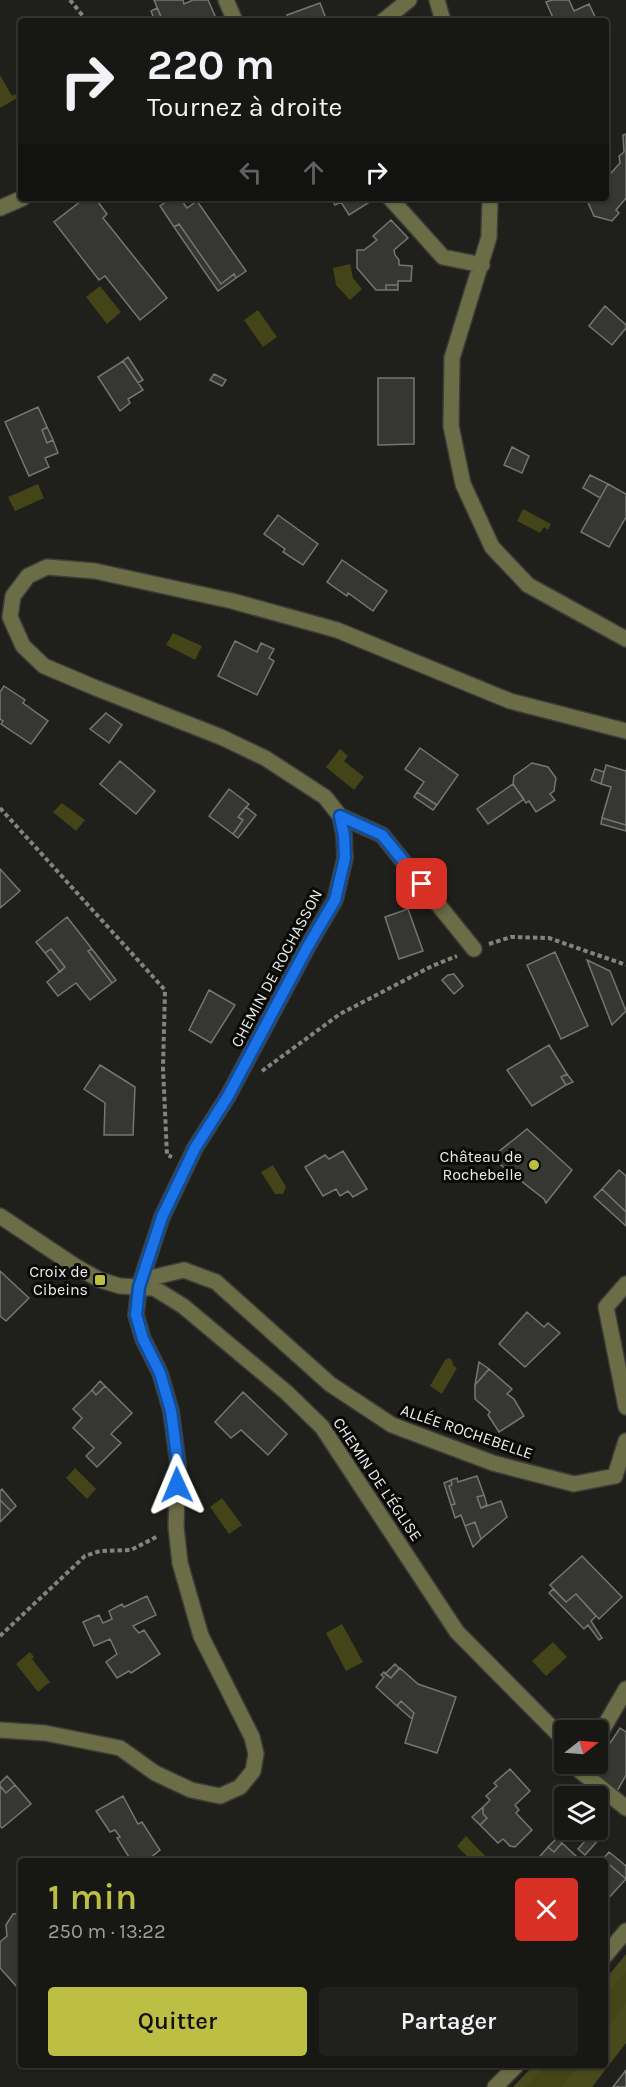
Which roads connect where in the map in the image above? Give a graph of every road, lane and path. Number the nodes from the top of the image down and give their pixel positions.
1 (70, 0) edge
2 (226, 0) edge
3 (409, 0) edge
4 (437, 0) edge
5 (85, 18) edge
6 (234, 18) edge
7 (387, 18) edge
8 (442, 18) edge
9 (18, 200) edge
10 (393, 201) edge
11 (490, 201) edge
12 (0, 208) edge
13 (482, 265) junction
14 (0, 587) edge
15 (14, 596) junction
16 (626, 639) edge
17 (626, 731) edge
18 (0, 808) edge
19 (340, 816) junction
20 (474, 949) junction
21 (626, 965) edge
22 (256, 1076) dead end
23 (187, 1167) junction
24 (0, 1216) edge
25 (140, 1283) junction
26 (626, 1284) edge
27 (626, 1407) edge
28 (626, 1440) edge
29 (176, 1527) junction
30 (0, 1636) edge
31 (626, 1689) edge
32 (608, 1720) edge
33 (0, 1730) edge
34 (554, 1730) edge
35 (588, 1774) edge
36 (626, 1808) edge
37 (626, 1931) edge
38 (608, 1952) edge
39 (514, 2068) edge
40 (495, 2087) edge

1 - 5 path
2 - 6 street
3 - 7 street
4 - 8 street
9 - 12 street
10 - 13 street
11 - 13 street
13 - 16 street
14 - 15 street
15 - 17 street
15 - 19 street
18 - 23 path
19 - 20 street
19 - 23 street, CHEMIN DE ROCHASSON
20 - 21 path
20 - 22 path
23 - 25 street, CHEMIN DE ROCHASSON
24 - 25 street, CHEMIN DE L'ÉGLISE
25 - 28 street, ALLÉE ROCHEBELLE
25 - 29 street, CHEMIN DE ROCHASSON
25 - 34 street, CHEMIN DE L'ÉGLISE
26 - 27 street
29 - 30 path
29 - 33 street, CHEMIN DE ROCHASSON
31 - 32 street
35 - 36 street
37 - 38 street
39 - 40 street

